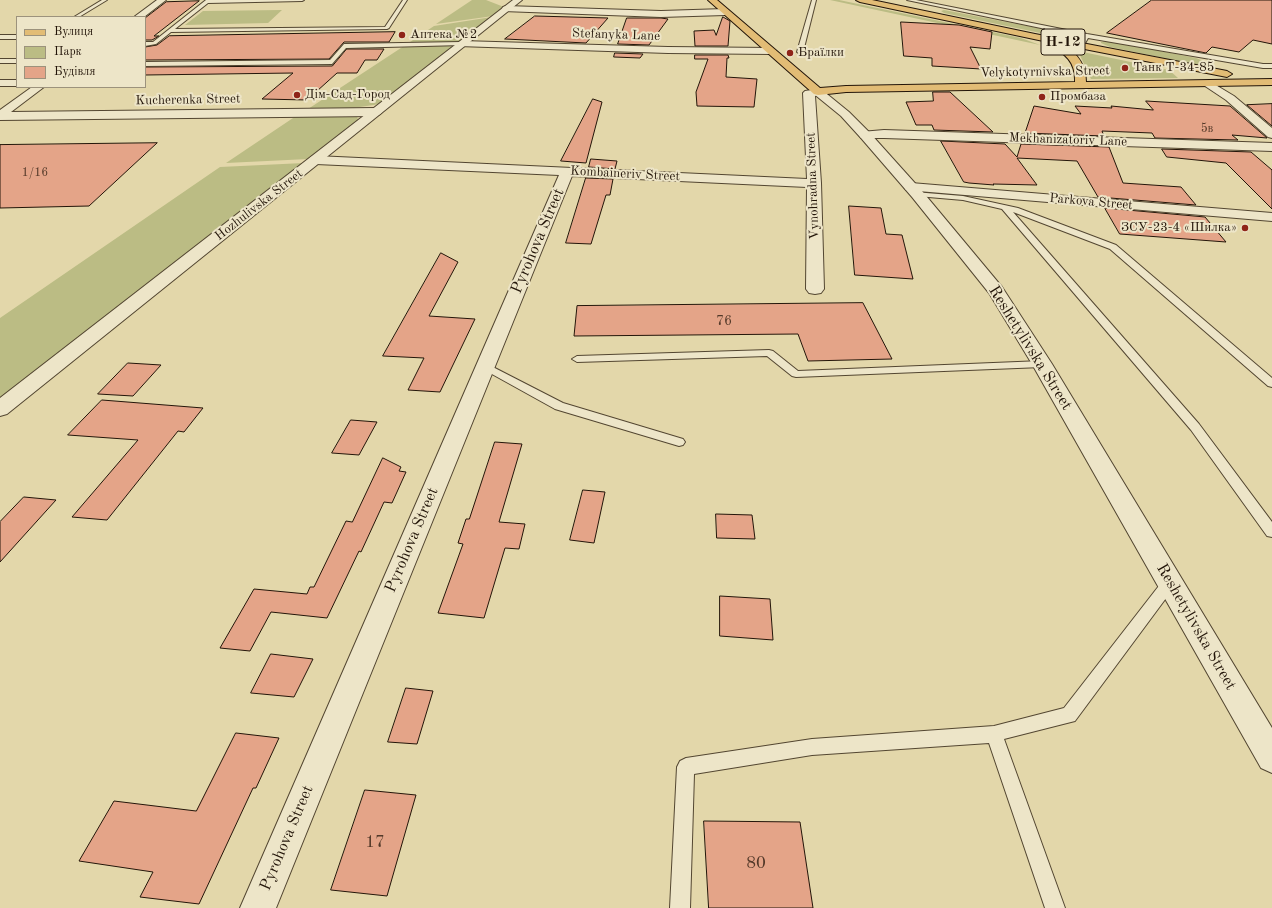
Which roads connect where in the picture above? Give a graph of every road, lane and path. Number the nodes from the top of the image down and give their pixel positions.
1 (105, 0) edge
2 (162, 0) edge
3 (302, 0) edge
4 (405, 0) edge
5 (712, 0) edge
6 (814, 0) edge
7 (860, 0) edge
8 (909, 0) edge
9 (208, 1) edge
10 (512, 5) edge
11 (980, 9) dead end
12 (725, 12) junction
13 (967, 12) junction
14 (78, 16) edge
15 (139, 16) edge
16 (1021, 18) dead end
17 (1025, 23) junction
18 (169, 32) junction
19 (1087, 36) junction
20 (0, 37) edge
21 (16, 37) edge
22 (1035, 37) junction
23 (146, 44) edge
24 (461, 44) junction
25 (1081, 46) junction
26 (771, 51) junction
27 (800, 52) dead end
28 (0, 61) edge
29 (16, 61) edge
30 (146, 64) edge
31 (1272, 66) edge
32 (1270, 82) edge
33 (0, 83) edge
34 (16, 83) edge
35 (1209, 84) junction
36 (1080, 86) junction
37 (38, 88) edge
38 (818, 92) junction
39 (376, 112) junction
40 (0, 116) edge
41 (1272, 134) edge
42 (865, 135) junction
43 (1272, 147) edge
44 (316, 160) junction
45 (567, 172) junction
46 (814, 183) junction
47 (914, 190) junction
48 (1005, 208) junction
49 (1272, 217) edge
50 (815, 289) dead end
51 (577, 359) dead end
52 (1042, 364) junction
53 (485, 366) junction
54 (1272, 384) edge
55 (0, 409) edge
56 (679, 442) dead end
57 (1272, 532) edge
58 (1170, 582) junction
59 (994, 734) junction
60 (1272, 757) edge
61 (258, 908) edge
62 (680, 908) edge
63 (1055, 908) edge

1 - 14 lane
2 - 15 street
3 - 9 lane
4 - 18 lane
5 - 12 main road, Reshetylivska Street
6 - 27 lane
7 - 22 main road, Н-12
8 - 13 lane
9 - 18 lane
10 - 12 street
10 - 24 street, Hozhulivska Street
11 - 13 lane
12 - 26 main road, Reshetylivska Street
13 - 17 lane
16 - 17 lane
17 - 19 lane
18 - 23 lane
19 - 25 lane
19 - 31 lane
20 - 21 lane
22 - 25 main road, Н-12
22 - 36 main road
24 - 26 street, Stefanyka Lane
24 - 30 lane
24 - 39 street, Hozhulivska Street
25 - 32 main road, Н-12
26 - 38 main road, Reshetylivska Street
28 - 29 lane
32 - 35 main road, Velykotyrnivska Street / Н-12
33 - 34 street
35 - 36 main road, Velykotyrnivska Street / Н-12
35 - 41 street
36 - 38 main road, Velykotyrnivska Street / Н-12
37 - 40 street, Kucherenka Street
38 - 42 street, Reshetylivska Street
38 - 46 street, Vynohradna Street
39 - 40 street, Kucherenka Street
39 - 44 street, Hozhulivska Street
42 - 43 street, Mekhanizatoriv Lane
42 - 47 street, Reshetylivska Street
44 - 45 street, Kombaineriv Street
44 - 55 street, Hozhulivska Street
45 - 46 street, Kombaineriv Street
45 - 53 street, Pyrohova Street
46 - 50 street, Vynohradna Street
47 - 48 lane
47 - 49 street, Parkova Street
47 - 52 street, Reshetylivska Street
48 - 54 lane
48 - 57 lane
51 - 52 lane
52 - 58 street, Reshetylivska Street
53 - 56 lane
53 - 61 street, Pyrohova Street
58 - 59 lane
58 - 60 street, Reshetylivska Street
59 - 62 lane
59 - 63 lane

